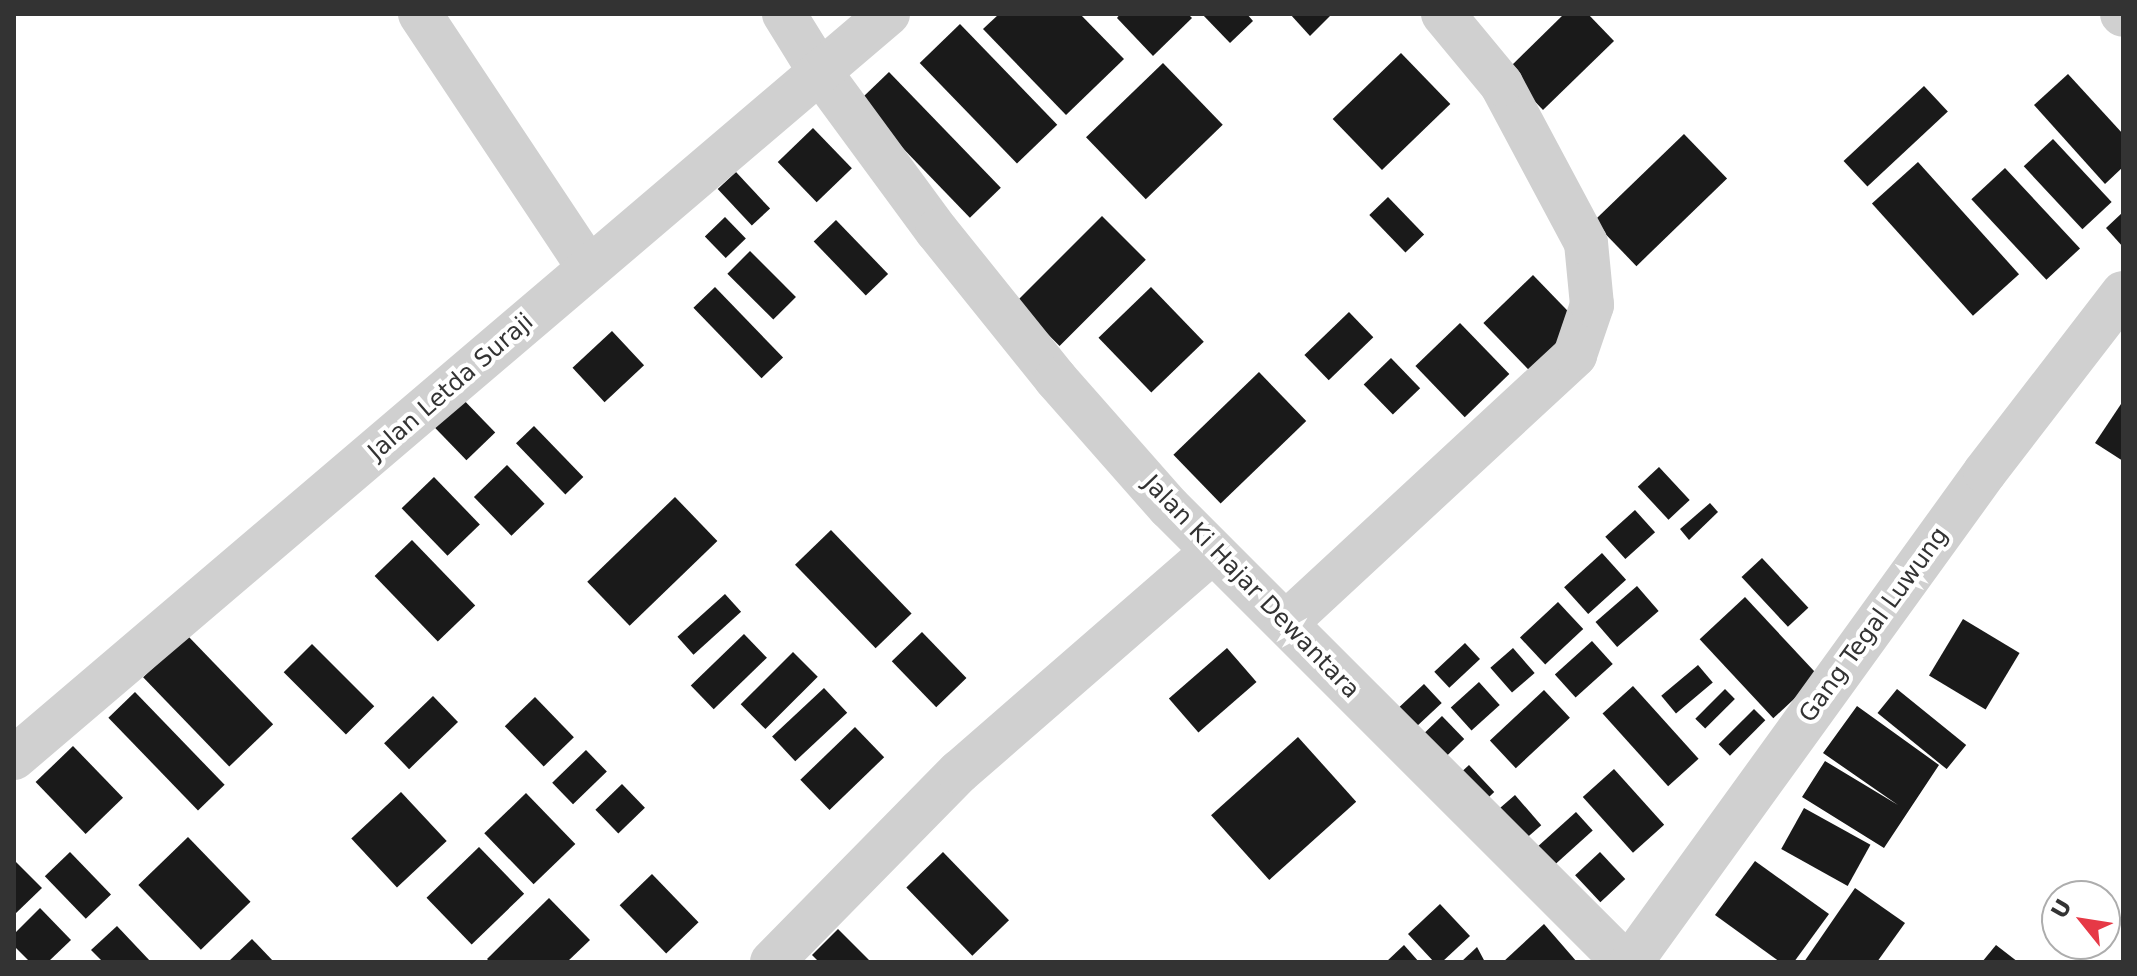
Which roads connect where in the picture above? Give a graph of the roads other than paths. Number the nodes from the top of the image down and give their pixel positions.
1 (420, 14) edge
2 (784, 14) edge
3 (888, 14) edge
4 (1443, 14) edge
5 (820, 72) junction
6 (589, 268) junction
7 (2123, 293) edge
8 (1211, 553) junction
9 (1286, 623) junction
10 (14, 758) edge
11 (772, 962) edge
12 (1624, 962) edge
13 (1631, 962) edge

1 - 6 street
2 - 5 street, Jalan Ki Hajar Dewantara
3 - 5 street, Jalan Letda Suraji
4 - 9 street
5 - 6 street, Jalan Letda Suraji
5 - 8 street, Jalan Ki Hajar Dewantara
6 - 10 street, Jalan Letda Suraji
7 - 13 street, Gang Tegal Luwung
8 - 9 street, Jalan Ki Hajar Dewantara
8 - 11 street
9 - 12 street, Jalan Ki Hajar Dewantara

